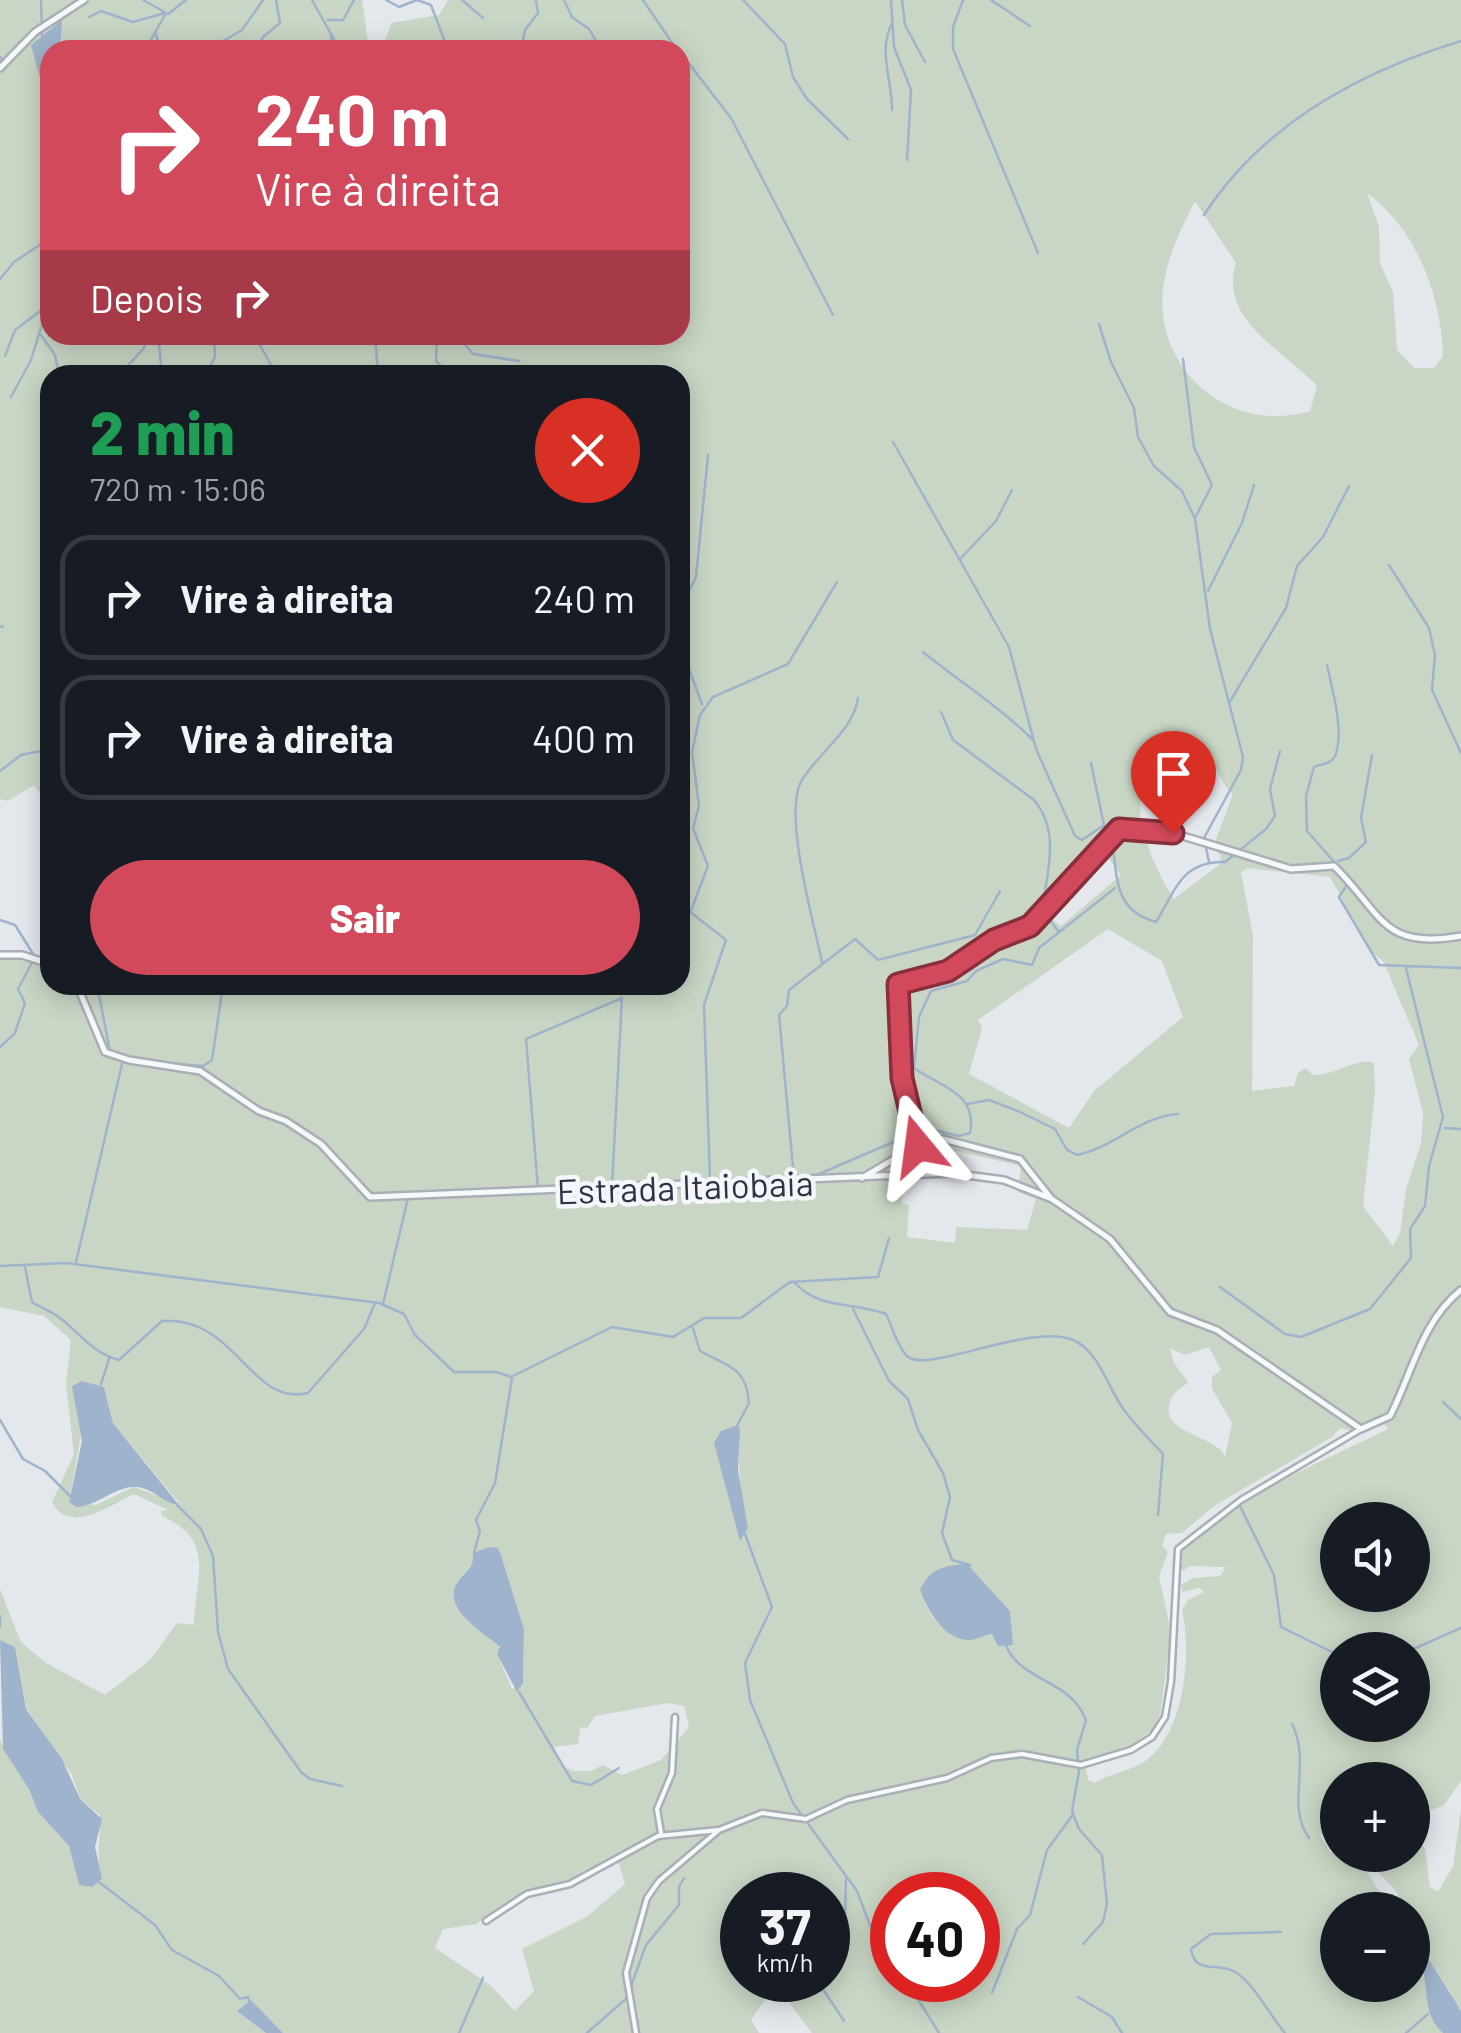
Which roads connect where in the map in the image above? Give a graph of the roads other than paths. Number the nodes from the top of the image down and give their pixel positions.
1 (84, 0) edge
2 (0, 68) edge
3 (1461, 936) edge
4 (0, 955) edge
5 (40, 961) edge
6 (81, 995) edge
7 (918, 1146) junction
8 (860, 1179) junction
9 (1052, 1199) junction
10 (1461, 1290) edge
11 (1361, 1429) junction
12 (675, 1717) dead end
13 (719, 1830) junction
14 (662, 1834) junction
15 (486, 1921) dead end
16 (636, 2033) edge

1 - 2 street
3 - 7 street
4 - 5 street
6 - 8 street, Estrada Itaiobaia
7 - 8 street
7 - 9 street
8 - 9 street, Estrada Itaiobaia
9 - 11 street, Estrada Itaiobaia
10 - 11 street
11 - 13 street
12 - 14 street
13 - 14 street
13 - 16 street
14 - 15 street

